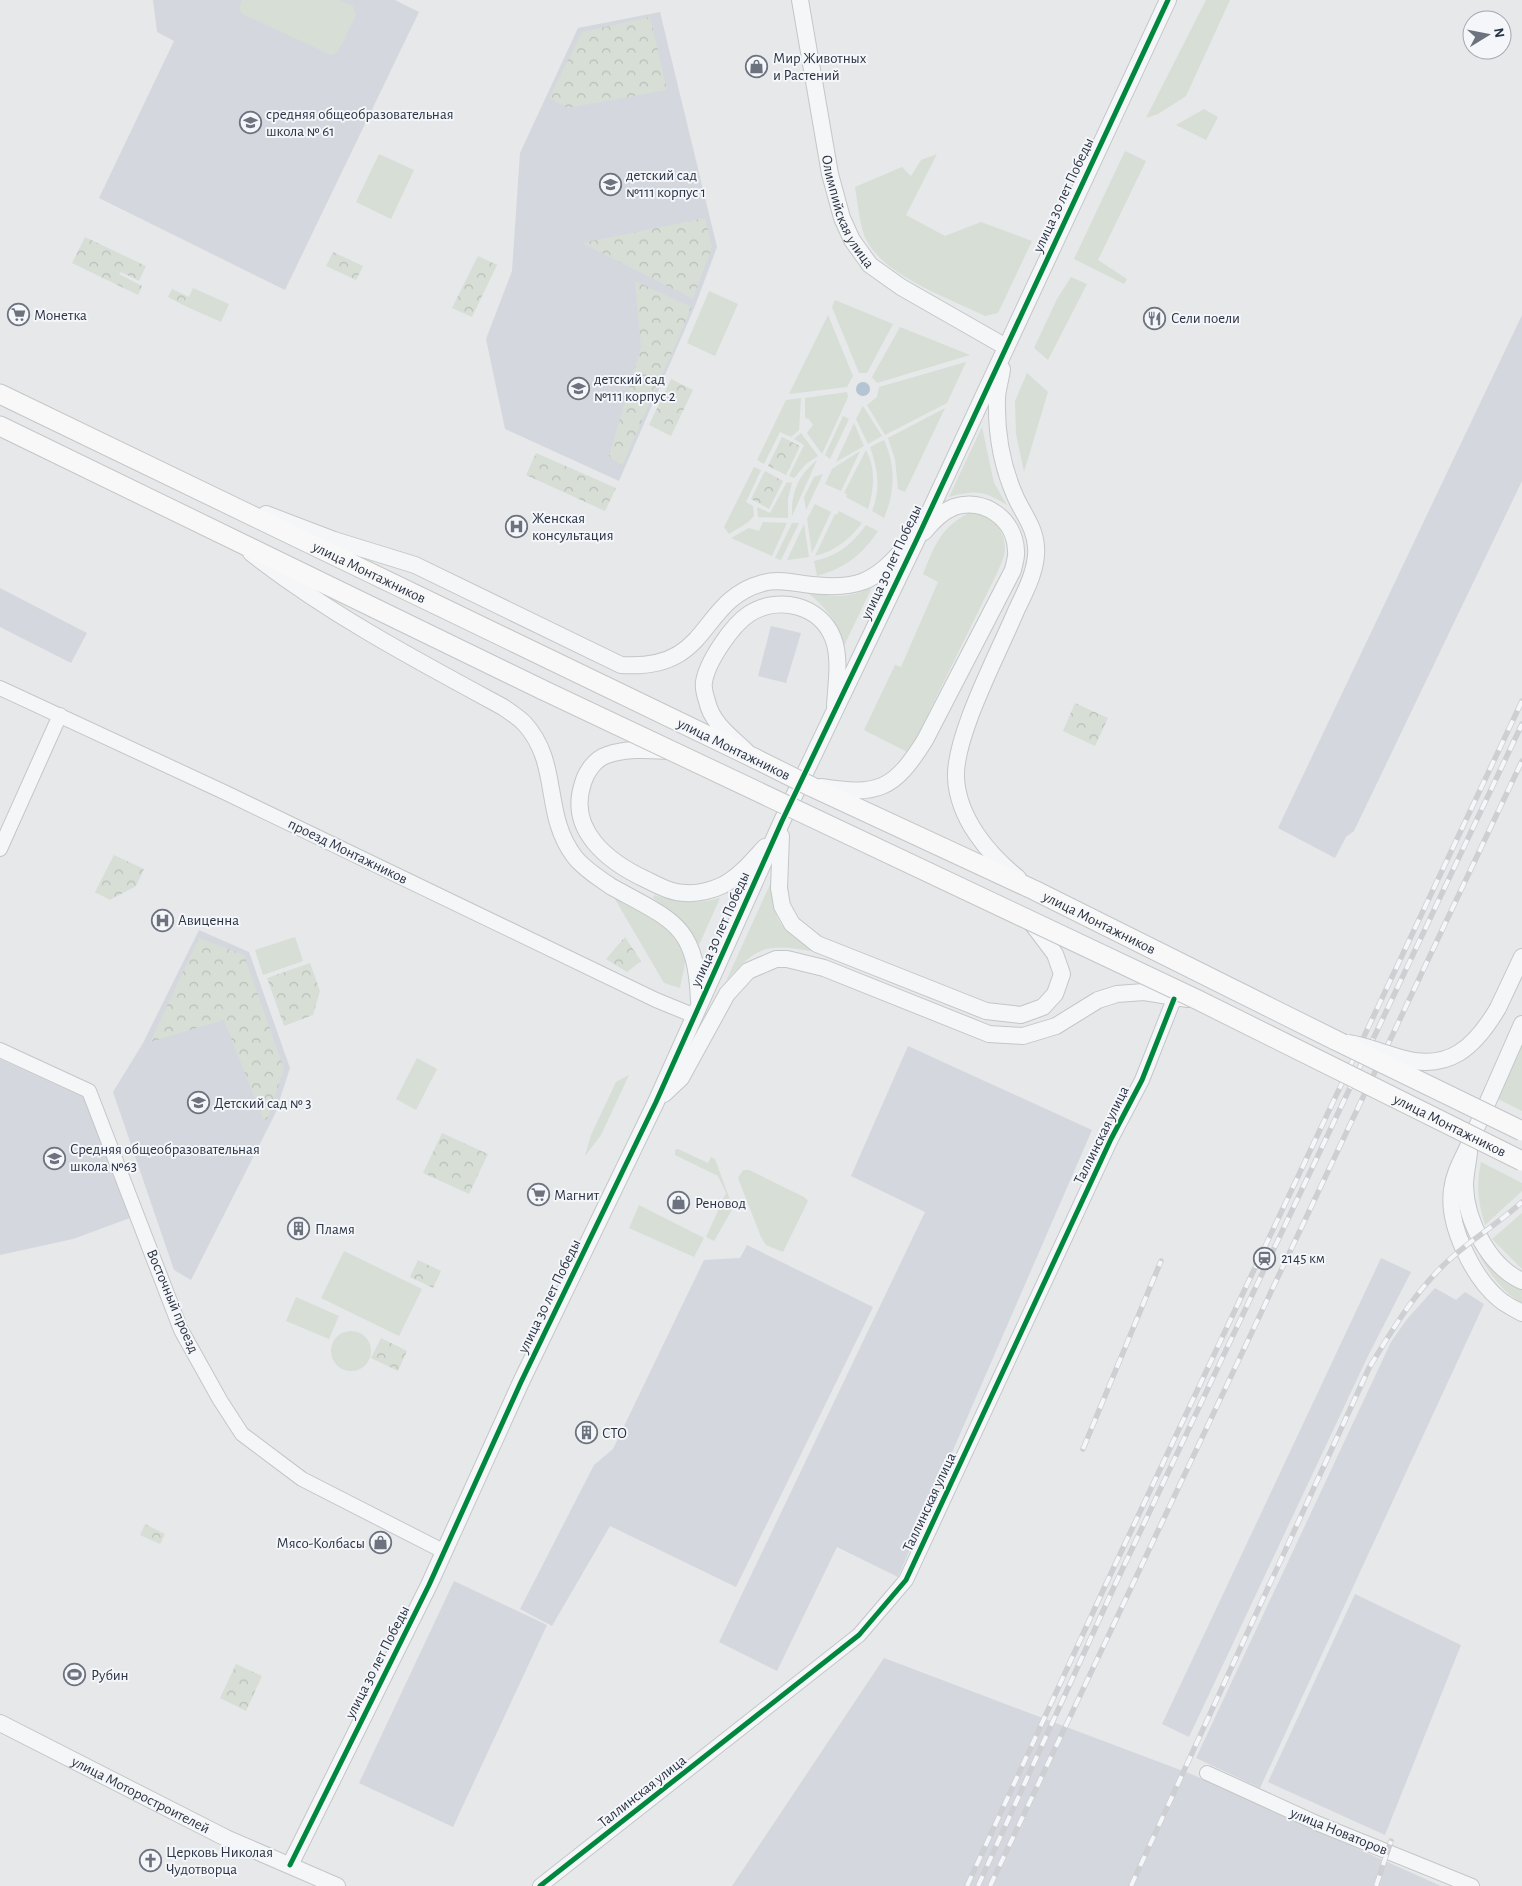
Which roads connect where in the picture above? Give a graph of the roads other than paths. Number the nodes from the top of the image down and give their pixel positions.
1 (800, 0) edge
2 (1168, 0) edge
3 (1006, 347) junction
4 (0, 394) edge
5 (0, 426) edge
6 (186, 483) junction
7 (924, 520) junction
8 (916, 541) junction
9 (237, 543) junction
10 (0, 688) edge
11 (835, 713) junction
12 (60, 715) junction
13 (671, 751) junction
14 (754, 758) junction
15 (810, 786) junction
16 (779, 829) junction
17 (0, 849) edge
18 (1034, 890) junction
19 (1030, 921) junction
20 (1522, 957) edge
21 (1174, 999) dead end
22 (1198, 1000) junction
23 (697, 1010) junction
24 (1522, 1024) edge
25 (1335, 1040) junction
26 (0, 1050) edge
27 (656, 1102) junction
28 (1522, 1131) edge
29 (1470, 1142) junction
30 (1522, 1161) edge
31 (1522, 1281) edge
32 (1522, 1314) edge
33 (443, 1551) junction
34 (0, 1722) edge
35 (1207, 1773) dead end
36 (290, 1865) junction
37 (337, 1886) edge
38 (540, 1886) edge
39 (1472, 1886) edge

1 - 3 street, Олимпийская улица
2 - 3 street, улица 30 лет Победы
3 - 7 street, улица 30 лет Победы
3 - 18 street
4 - 6 main road, улица Монтажников
5 - 9 main road, улица Монтажников
6 - 7 street
6 - 14 main road, улица Монтажников
7 - 8 street, улица 30 лет Победы
8 - 11 street, улица 30 лет Победы
8 - 15 street
9 - 13 main road, улица Монтажников, bridge
9 - 23 street
10 - 12 street, проезд Монтажников
11 - 14 street
11 - 16 street, улица 30 лет Победы
12 - 17 street
12 - 23 street, проезд Монтажников
13 - 16 street
13 - 19 main road, улица Монтажников, bridge
14 - 15 main road, улица Монтажников, bridge
15 - 18 main road, улица Монтажников
16 - 19 street
16 - 23 street, улица 30 лет Победы
18 - 25 main road, улица Монтажников
19 - 22 main road, улица Монтажников, bridge
20 - 25 street, bridge
21 - 38 street, Таллинская улица
22 - 27 street, bridge
22 - 30 main road, улица Монтажников, bridge
23 - 27 street, улица 30 лет Победы
24 - 29 street
25 - 28 main road, улица Монтажников, bridge
26 - 33 street, Восточный проезд
27 - 33 street, улица 30 лет Победы
29 - 31 street
29 - 32 street
33 - 36 street, улица 30 лет Победы
34 - 36 street, улица Моторостроителей
35 - 39 street, улица Новаторов
36 - 37 street, улица Моторостроителей

